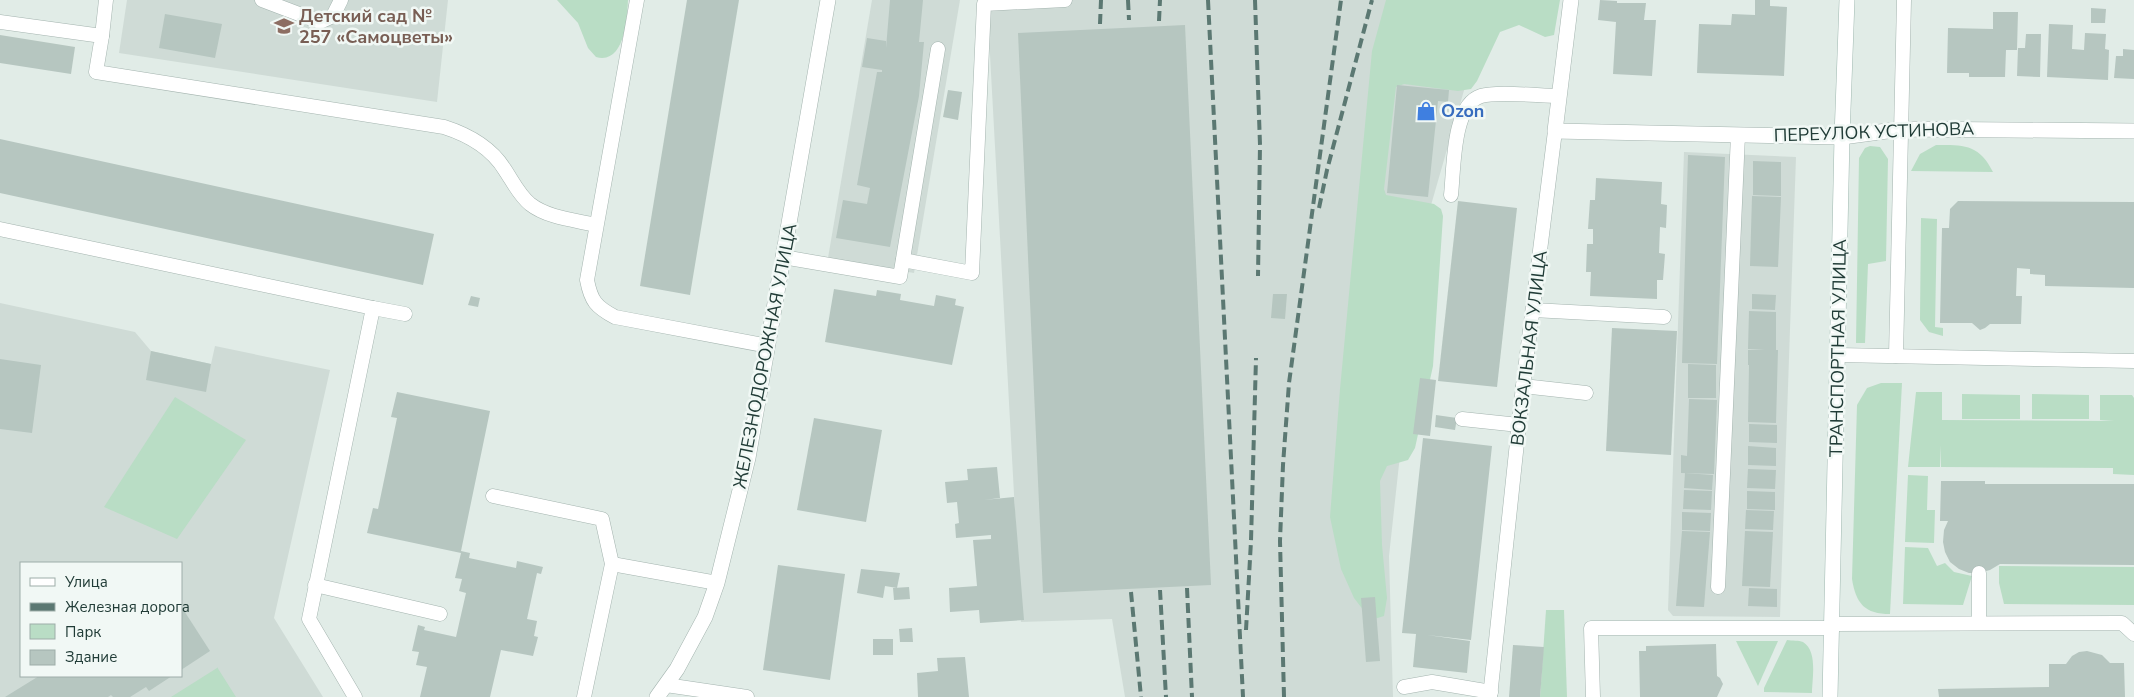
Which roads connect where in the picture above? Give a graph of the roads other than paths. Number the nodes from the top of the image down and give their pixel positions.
1 (106, 0) edge
2 (262, 0) edge
3 (341, 0) edge
4 (637, 0) edge
5 (828, 0) edge
6 (1065, 0) edge
7 (1571, 0) edge
8 (1847, 0) edge
9 (1904, 0) edge
10 (0, 22) edge
11 (102, 36) junction
12 (938, 49) dead end
13 (1559, 96) junction
14 (1902, 129) junction
15 (1555, 131) junction
16 (2134, 131) edge
17 (1738, 135) junction
18 (1842, 137) junction
19 (1451, 195) dead end
20 (596, 225) junction
21 (0, 229) edge
22 (783, 258) junction
23 (903, 260) junction
24 (373, 308) junction
25 (1533, 310) junction
26 (405, 314) dead end
27 (1664, 317) dead end
28 (768, 346) junction
29 (1838, 355) junction
30 (1896, 356) junction
31 (2134, 361) edge
32 (1524, 386) junction
33 (1586, 392) dead end
34 (1462, 419) dead end
35 (1519, 425) junction
36 (493, 496) dead end
37 (612, 564) junction
38 (1979, 573) dead end
39 (717, 583) junction
40 (316, 585) junction
41 (1718, 587) dead end
42 (440, 614) dead end
43 (1979, 623) junction
44 (1833, 626) junction
45 (2134, 634) edge
46 (1404, 687) dead end
47 (661, 691) edge
48 (1491, 694) edge
49 (355, 697) edge
50 (584, 697) edge
51 (748, 697) edge
52 (1593, 697) edge
53 (1830, 697) edge

1 - 11 lane
2 - 3 lane
4 - 20 lane
5 - 22 street, ЖЕЛЕЗНОДОРОЖНАЯ УЛИЦА
6 - 23 lane
7 - 13 street, ВОКЗАЛЬНАЯ УЛИЦА
8 - 18 street, ТРАНСПОРТНАЯ УЛИЦА
9 - 14 lane
10 - 11 lane
11 - 20 lane
12 - 23 lane
13 - 15 street, ВОКЗАЛЬНАЯ УЛИЦА
13 - 19 lane
14 - 16 street, ПЕРЕУЛОК УСТИНОВА
14 - 18 street, ПЕРЕУЛОК УСТИНОВА
14 - 30 lane
15 - 17 street, ПЕРЕУЛОК УСТИНОВА
15 - 25 lane, ВОКЗАЛЬНАЯ УЛИЦА
17 - 18 street, ПЕРЕУЛОК УСТИНОВА
17 - 41 lane
18 - 29 street, ТРАНСПОРТНАЯ УЛИЦА
20 - 28 lane
21 - 24 lane
22 - 23 lane
22 - 28 street, ЖЕЛЕЗНОДОРОЖНАЯ УЛИЦА
24 - 26 lane
24 - 40 lane
25 - 27 lane
25 - 32 lane, ВОКЗАЛЬНАЯ УЛИЦА
28 - 39 street, ЖЕЛЕЗНОДОРОЖНАЯ УЛИЦА
29 - 30 lane
29 - 44 street, ТРАНСПОРТНАЯ УЛИЦА
30 - 31 lane
32 - 33 lane
32 - 35 lane, ВОКЗАЛЬНАЯ УЛИЦА
34 - 35 lane
35 - 48 lane, ВОКЗАЛЬНАЯ УЛИЦА
36 - 37 lane
37 - 39 lane
37 - 50 lane
38 - 43 lane
39 - 47 street, ЖЕЛЕЗНОДОРОЖНАЯ УЛИЦА
40 - 42 lane
40 - 49 lane
43 - 44 lane
43 - 45 lane
44 - 52 lane
44 - 53 street, ТРАНСПОРТНАЯ УЛИЦА
46 - 48 lane
47 - 51 lane

